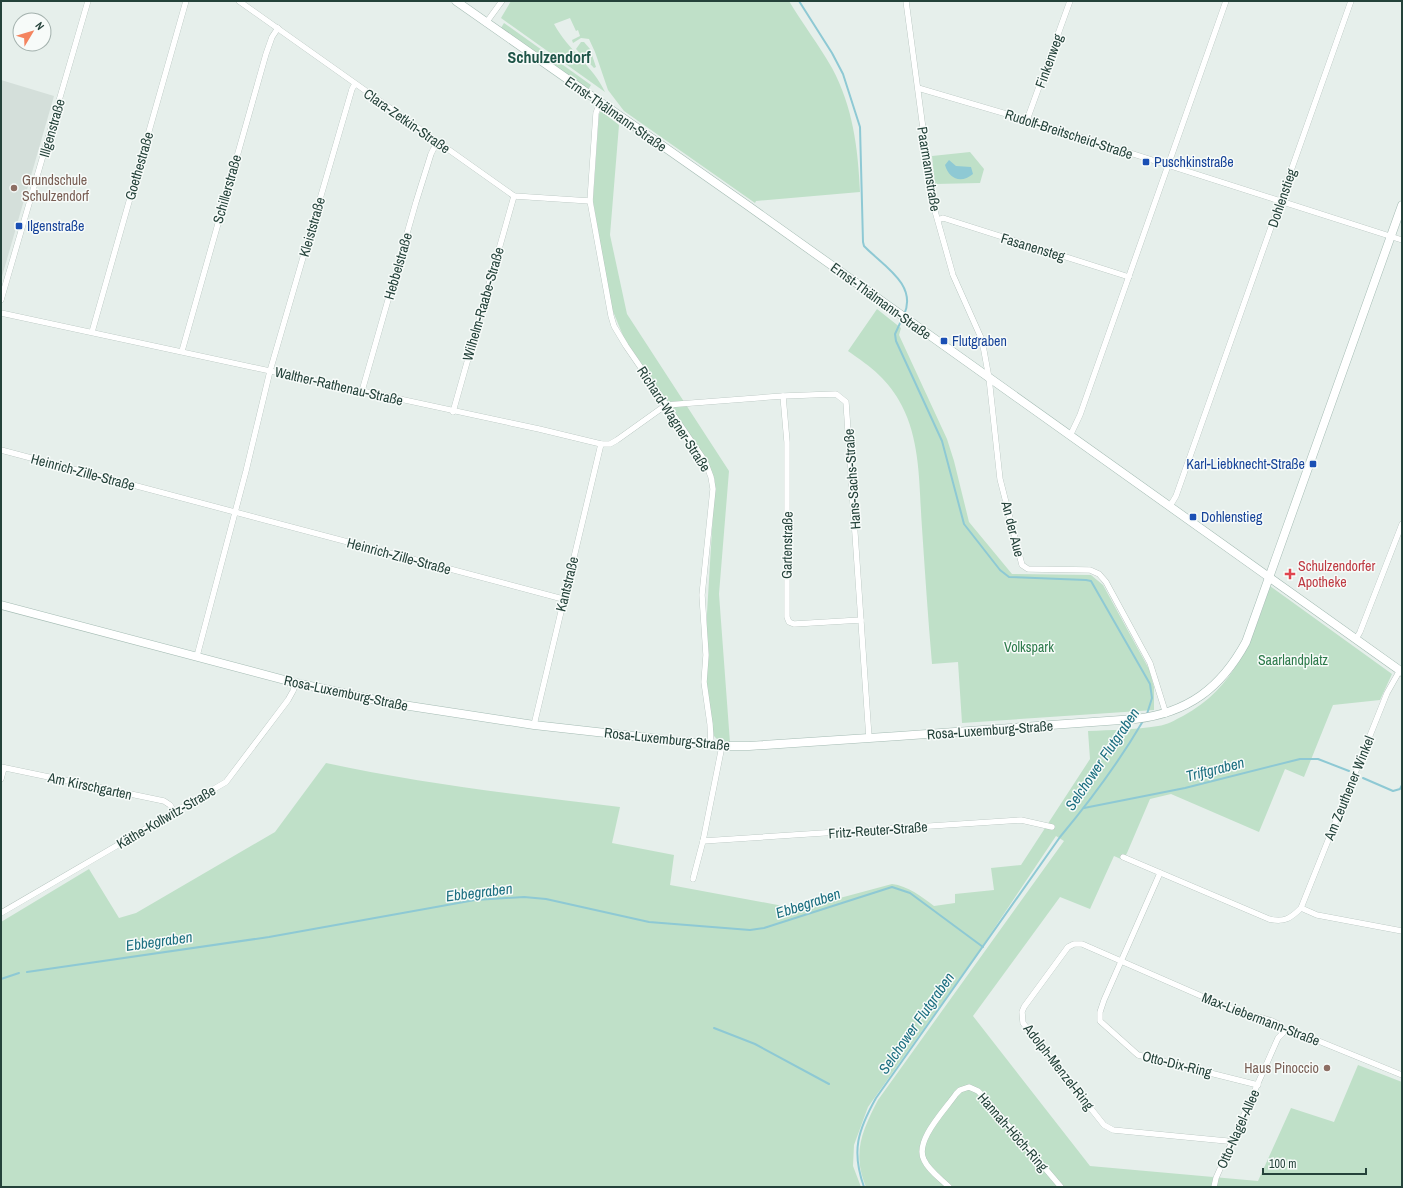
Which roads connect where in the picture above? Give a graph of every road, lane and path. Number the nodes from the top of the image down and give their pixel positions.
1 (88, 1) edge
2 (186, 1) edge
3 (239, 1) edge
4 (456, 1) edge
5 (502, 1) edge
6 (906, 1) edge
7 (1070, 1) edge
8 (1226, 1) edge
9 (1351, 1) edge
10 (486, 23) junction
11 (278, 28) junction
12 (355, 84) junction
13 (918, 88) junction
14 (600, 103) junction
15 (1027, 120) junction
16 (437, 142) junction
17 (1168, 165) junction
18 (514, 196) junction
19 (590, 201) junction
20 (1280, 202) junction
21 (1402, 205) edge
22 (938, 220) junction
23 (1391, 236) junction
24 (1402, 240) edge
25 (1129, 277) junction
26 (1, 300) edge
27 (1, 312) edge
28 (92, 332) junction
29 (182, 351) junction
30 (270, 371) junction
31 (989, 378) junction
32 (362, 391) junction
33 (783, 396) junction
34 (666, 406) junction
35 (453, 412) junction
36 (1070, 436) junction
37 (601, 444) junction
38 (1, 450) edge
39 (1170, 506) junction
40 (235, 512) junction
41 (1402, 524) edge
42 (1270, 577) junction
43 (563, 599) junction
44 (1, 605) edge
45 (861, 620) junction
46 (1356, 638) junction
47 (197, 656) junction
48 (1401, 671) edge
49 (296, 683) junction
50 (1166, 714) junction
51 (534, 725) junction
52 (869, 738) junction
53 (711, 744) junction
54 (722, 746) junction
55 (3, 767) edge
56 (1, 779) edge
57 (175, 812) junction
58 (1052, 827) dead end
59 (704, 841) junction
60 (1123, 857) dead end
61 (1160, 873) junction
62 (693, 879) dead end
63 (1302, 908) junction
64 (1, 912) edge
65 (1402, 931) edge
66 (1121, 961) junction
67 (1286, 1031) junction
68 (1402, 1075) edge
69 (1258, 1085) junction
70 (1233, 1143) junction
71 (949, 1187) edge
72 (1061, 1187) edge
73 (1214, 1187) edge

1 - 26 street, Illgenstraße
2 - 28 street, Goethestraße
3 - 11 street, Clara-Zetkin-Straße
4 - 10 street, Ernst-Thälmann-Straße
5 - 10 street
6 - 13 street, Paarmannstraße
7 - 15 street, Finkenweg
8 - 17 street
9 - 20 street, Dohlenstieg
10 - 14 street, Ernst-Thälmann-Straße
11 - 12 street, Clara-Zetkin-Straße
11 - 29 street, Schillerstraße
12 - 16 street, Clara-Zetkin-Straße
12 - 30 street, Kleiststraße
13 - 15 street, Rudolf-Breitscheid-Straße
13 - 22 street, Paarmannstraße
14 - 19 street, Richard-Wagner-Straße
14 - 31 street, Ernst-Thälmann-Straße
15 - 17 street, Rudolf-Breitscheid-Straße
16 - 18 street, Clara-Zetkin-Straße
16 - 32 street, Hebbelstraße
17 - 20 street, Rudolf-Breitscheid-Straße
17 - 25 street
18 - 19 street
18 - 35 street, Wilhelm-Raabe-Straße
19 - 34 street, Richard-Wagner-Straße
20 - 23 street, Rudolf-Breitscheid-Straße
20 - 39 street, Dohlenstieg
21 - 23 street
22 - 25 street, Fasanensteg
22 - 31 street, Paarmannstraße
23 - 24 street, Rudolf-Breitscheid-Straße
23 - 42 street
25 - 36 street
27 - 28 street, Walther-Rathenau-Straße
28 - 29 street, Walther-Rathenau-Straße
29 - 30 street, Walther-Rathenau-Straße
30 - 32 street, Walther-Rathenau-Straße
30 - 40 street
31 - 36 street, Ernst-Thälmann-Straße
31 - 50 street, An der Aue
32 - 35 street, Walther-Rathenau-Straße
33 - 34 street, Hans-Sachs-Straße
33 - 45 street, Hans-Sachs-Straße
33 - 45 street, Gartenstraße
34 - 37 street
34 - 53 street, Richard-Wagner-Straße
35 - 37 street, Walther-Rathenau-Straße
36 - 39 street, Ernst-Thälmann-Straße
37 - 43 street, Kantstraße
38 - 40 street, Heinrich-Zille-Straße
39 - 42 street, Ernst-Thälmann-Straße
40 - 43 street, Heinrich-Zille-Straße
40 - 47 street
41 - 46 street
42 - 46 street, Ernst-Thälmann-Straße
42 - 50 street, Rosa-Luxemburg-Straße
43 - 51 street, Kantstraße
44 - 47 street, Rosa-Luxemburg-Straße
45 - 52 street, Hans-Sachs-Straße
46 - 48 street, Ernst-Thälmann-Straße
47 - 49 street, Rosa-Luxemburg-Straße
48 - 63 street, Am Zeuthener Winkel
49 - 51 street, Rosa-Luxemburg-Straße
49 - 57 street, Käthe-Kollwitz-Straße
50 - 52 street, Rosa-Luxemburg-Straße
51 - 53 street, Rosa-Luxemburg-Straße
52 - 54 street, Rosa-Luxemburg-Straße
53 - 54 street, Rosa-Luxemburg-Straße
54 - 59 street
55 - 56 street
55 - 57 street, Am Kirschgarten
57 - 64 street, Käthe-Kollwitz-Straße
58 - 59 street, Fritz-Reuter-Straße
59 - 62 street
60 - 61 street
61 - 63 street
61 - 66 street
63 - 65 street
66 - 67 street, Max-Liebermann-Straße
66 - 69 street, Otto-Dix-Ring
66 - 70 street, Adolph-Menzel-Ring
67 - 68 street, Max-Liebermann-Straße
67 - 69 street, Otto-Nagel-Allee
69 - 70 street, Otto-Nagel-Allee
70 - 73 street, Otto-Nagel-Allee
71 - 72 street, Hannah-Höch-Ring

